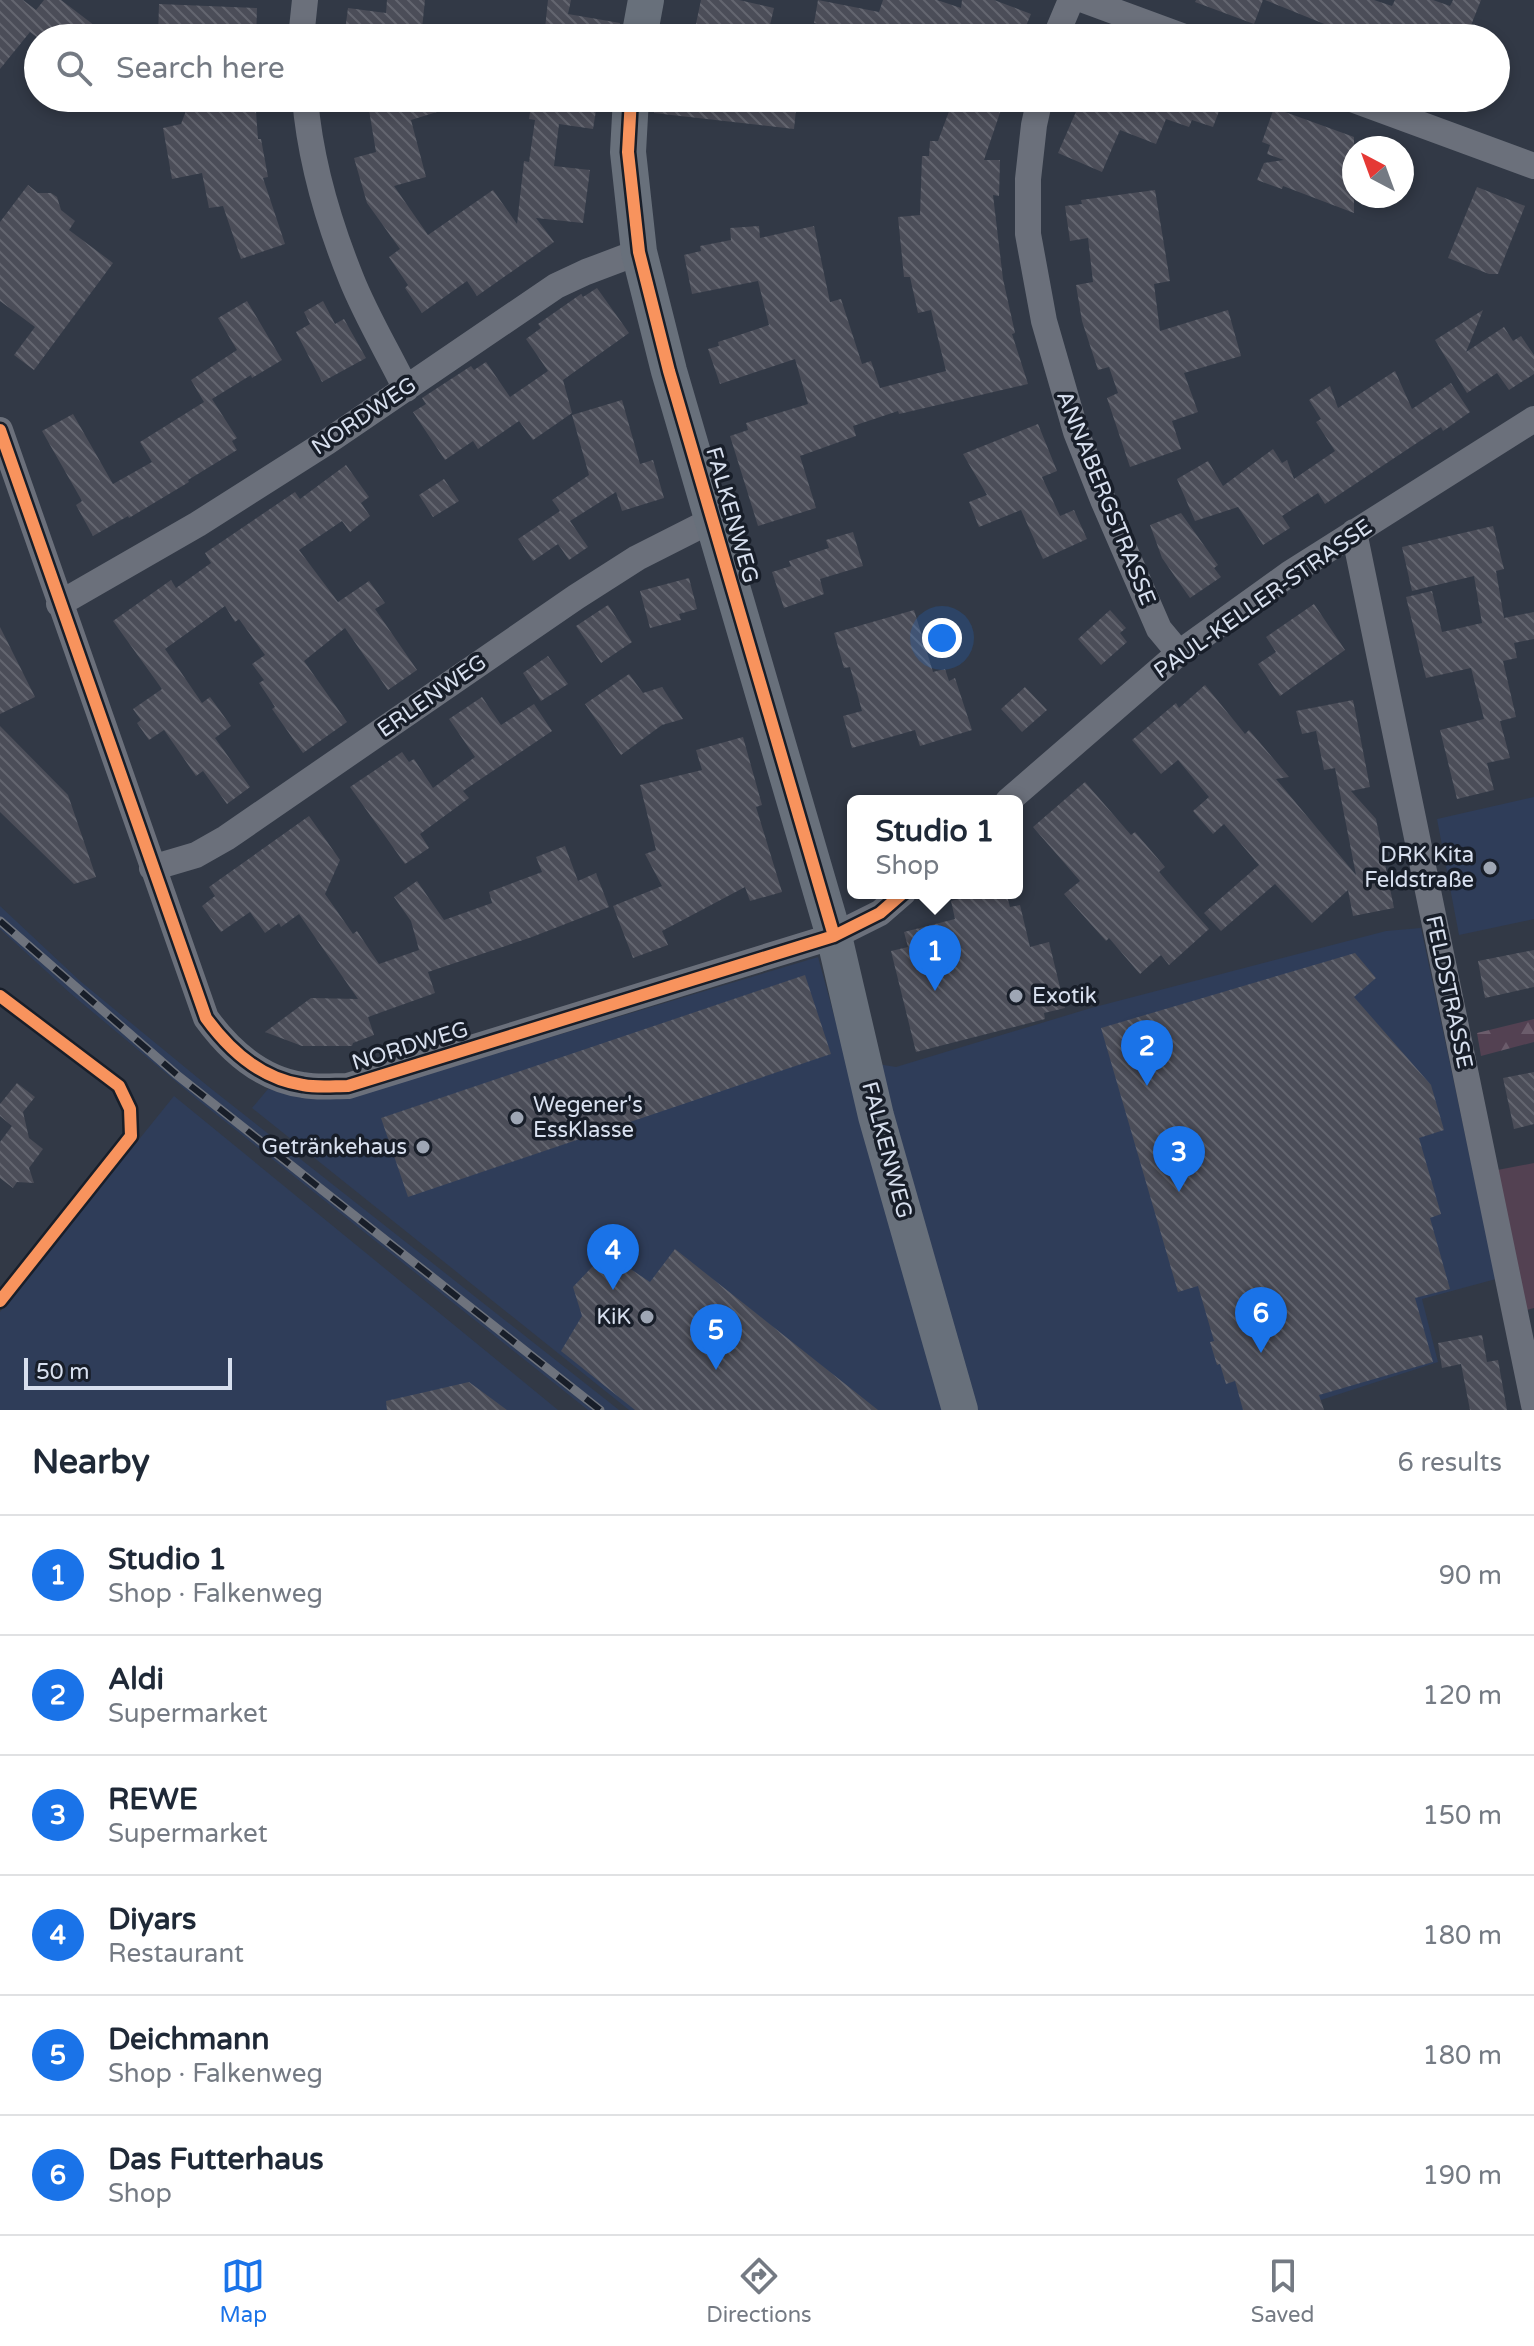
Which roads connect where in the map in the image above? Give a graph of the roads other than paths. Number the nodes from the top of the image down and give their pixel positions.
1 (305, 0) edge
2 (646, 0) edge
3 (1071, 0) edge
4 (1084, 0) edge
5 (302, 24) edge
6 (642, 24) edge
7 (1061, 24) edge
8 (1149, 24) edge
9 (306, 112) edge
10 (630, 112) edge
11 (1037, 112) edge
12 (1387, 112) edge
13 (1534, 166) edge
14 (639, 252) junction
15 (406, 389) junction
16 (1534, 419) edge
17 (0, 430) edge
18 (712, 520) junction
19 (1354, 532) junction
20 (59, 604) junction
21 (1179, 653) junction
22 (1015, 795) edge
23 (152, 868) junction
24 (896, 899) edge
25 (834, 936) junction
26 (1534, 1405) edge
27 (960, 1410) edge

1 - 5 street
2 - 6 main road
3 - 7 street
4 - 8 street
9 - 15 street
10 - 14 main road, FALKENWEG
11 - 21 street, ANNABERGSTRASSE
12 - 13 street
14 - 15 street, NORDWEG
14 - 18 main road, FALKENWEG
15 - 20 street, NORDWEG
16 - 19 street, PAUL-KELLER-STRASSE
17 - 20 street
18 - 23 street, ERLENWEG
18 - 25 main road, FALKENWEG
19 - 21 street, PAUL-KELLER-STRASSE
19 - 26 street, FELDSTRASSE
20 - 23 street, NORDWEG
21 - 22 street, PAUL-KELLER-STRASSE
23 - 25 street, NORDWEG
24 - 25 street
25 - 27 main road, FALKENWEG

